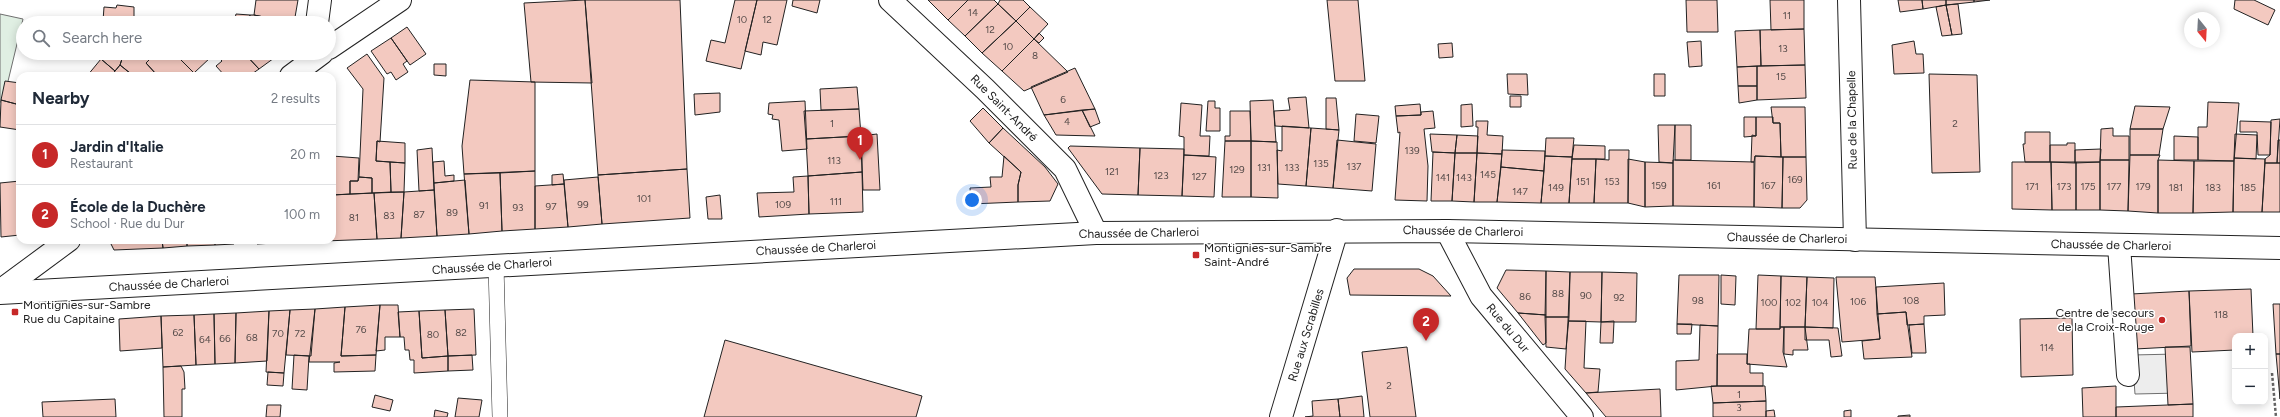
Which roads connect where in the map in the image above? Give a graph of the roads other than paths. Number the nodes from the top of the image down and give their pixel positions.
1 (320, 0) edge
2 (400, 0) edge
3 (890, 0) edge
4 (1849, 0) edge
5 (318, 16) edge
6 (336, 43) edge
7 (313, 60) edge
8 (296, 72) edge
9 (1338, 230) junction
10 (1447, 231) junction
11 (1096, 233) junction
12 (1855, 240) junction
13 (64, 244) edge
14 (2119, 245) junction
15 (2280, 248) edge
16 (496, 265) junction
17 (0, 292) edge
18 (2128, 376) dead end
19 (500, 417) edge
20 (1281, 417) edge
21 (1582, 417) edge

1 - 5 main road
2 - 6 main road
3 - 11 main road, Rue Saint-André
4 - 12 main road, Rue de la Chapelle
7 - 8 main road
9 - 10 main road, Chaussée de Charleroi
9 - 11 main road, Chaussée de Charleroi
9 - 20 main road, Rue aux Scrabilles
10 - 12 main road, Chaussée de Charleroi
10 - 21 main road, Rue du Dur
11 - 16 main road, Chaussée de Charleroi
12 - 14 main road, Chaussée de Charleroi
13 - 17 main road
14 - 15 main road, Chaussée de Charleroi
14 - 18 main road
16 - 17 main road, Chaussée de Charleroi
16 - 19 lane

